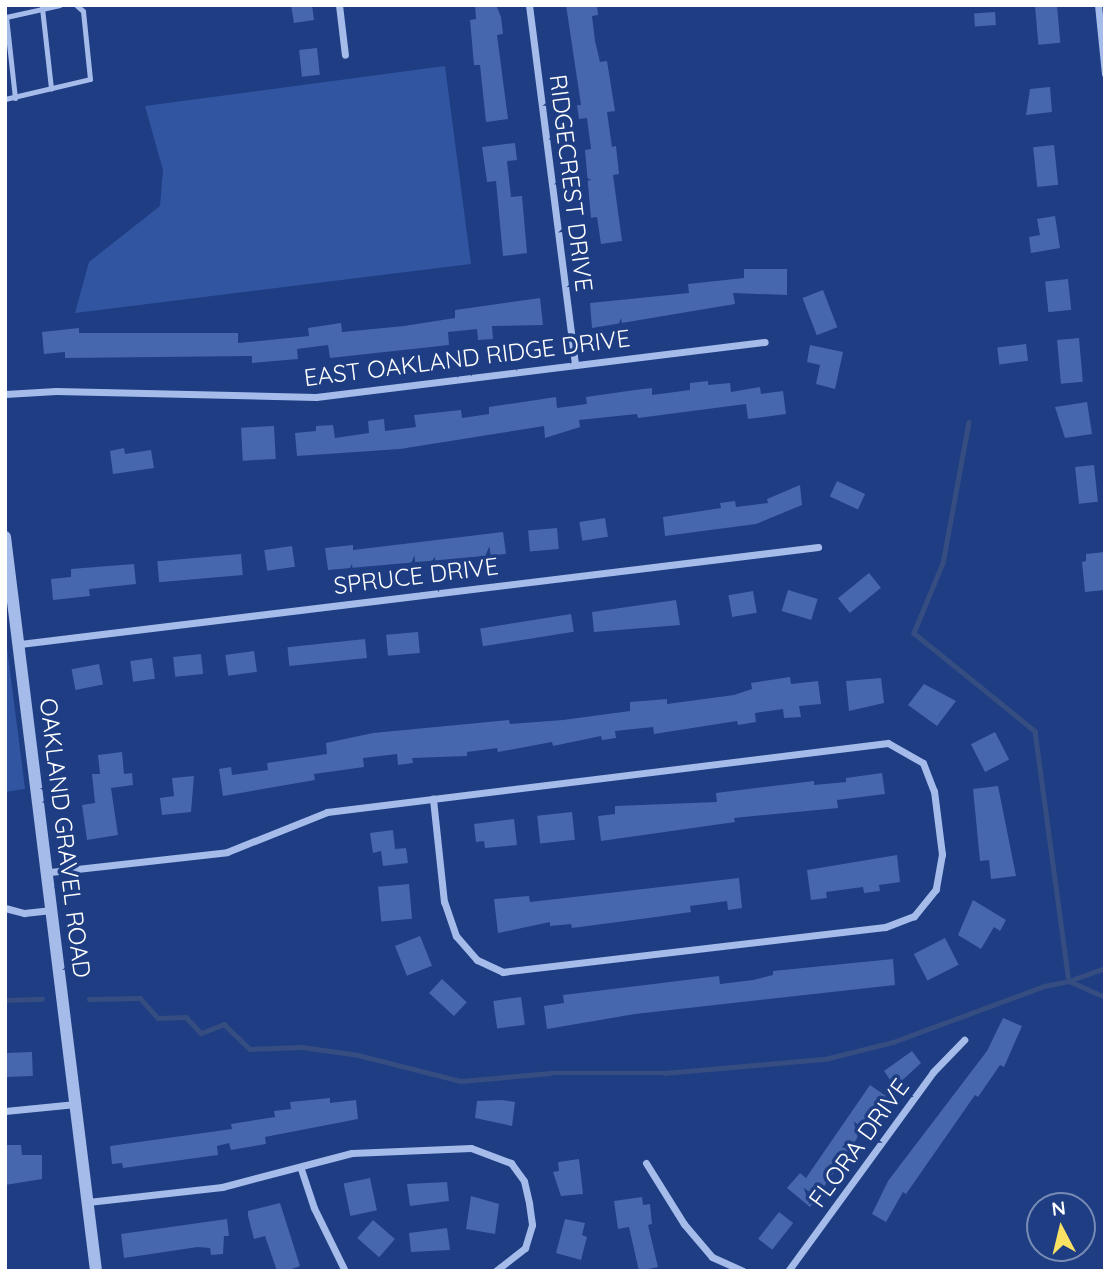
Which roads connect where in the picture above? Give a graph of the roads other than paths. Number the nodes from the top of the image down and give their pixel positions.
1 (60, 5) edge
2 (76, 5) edge
3 (339, 5) edge
4 (529, 5) edge
5 (1098, 5) edge
6 (42, 8) junction
7 (345, 55) dead end
8 (1104, 59) edge
9 (1105, 74) edge
10 (51, 88) junction
11 (15, 98) junction
12 (5, 100) edge
13 (765, 342) dead end
14 (575, 365) junction
15 (5, 394) edge
16 (5, 537) edge
17 (818, 547) dead end
18 (20, 644) junction
19 (433, 799) junction
20 (50, 872) junction
21 (5, 908) edge
22 (53, 909) junction
23 (964, 1040) dead end
24 (76, 1104) junction
25 (5, 1111) edge
26 (646, 1163) dead end
27 (301, 1169) junction
28 (88, 1202) junction
29 (96, 1271) edge
30 (345, 1271) edge
31 (496, 1271) edge
32 (743, 1271) edge
33 (788, 1271) edge

1 - 6 lane
2 - 10 lane
3 - 7 street
4 - 14 street, RIDGECREST DRIVE
5 - 8 street
6 - 10 lane
6 - 11 lane
8 - 9 street
10 - 11 lane
11 - 12 lane
13 - 14 street, EAST OAKLAND RIDGE DRIVE
14 - 15 street, EAST OAKLAND RIDGE DRIVE
16 - 18 street, OAKLAND GRAVEL ROAD
17 - 18 street, SPRUCE DRIVE
18 - 20 street, OAKLAND GRAVEL ROAD
19 - 19 street
19 - 20 street
20 - 22 street, OAKLAND GRAVEL ROAD
21 - 22 street
22 - 24 street, OAKLAND GRAVEL ROAD
23 - 33 street, FLORA DRIVE
24 - 25 street
24 - 28 street, OAKLAND GRAVEL ROAD
26 - 32 street
27 - 28 street
27 - 30 street
27 - 31 street
28 - 29 street, OAKLAND GRAVEL ROAD

